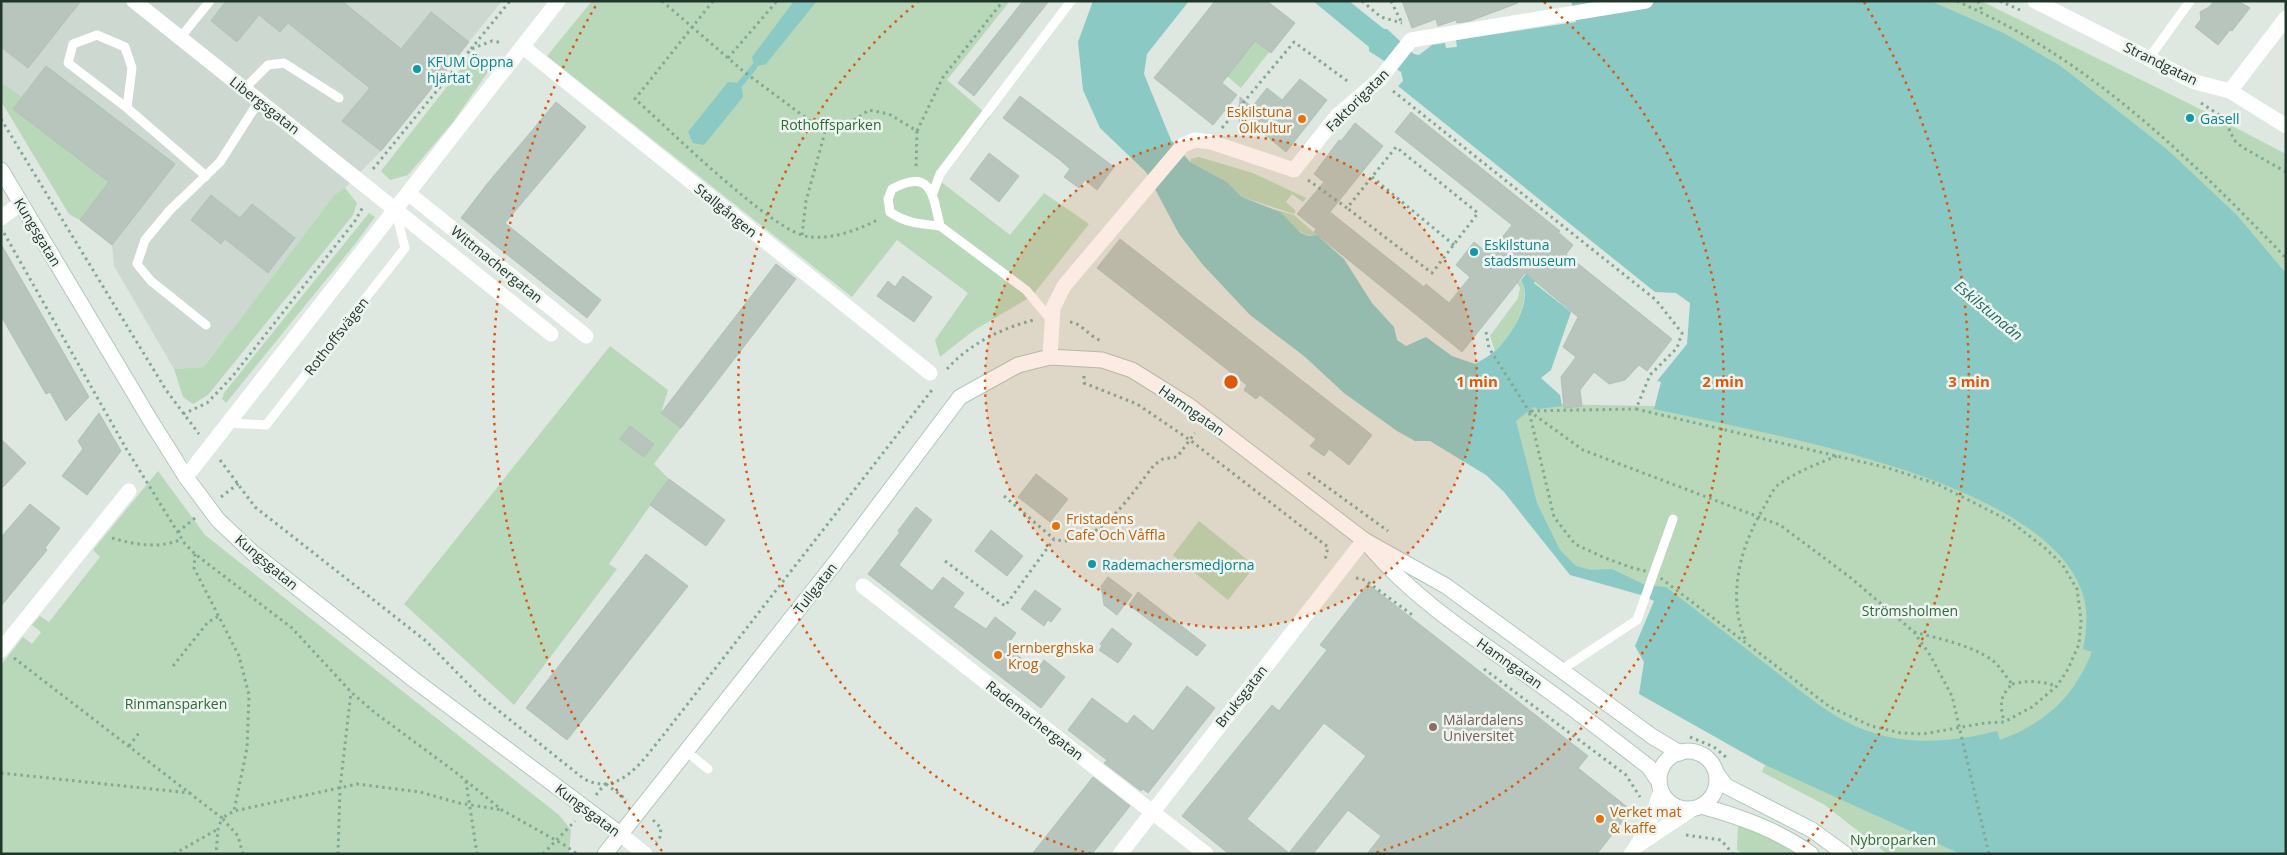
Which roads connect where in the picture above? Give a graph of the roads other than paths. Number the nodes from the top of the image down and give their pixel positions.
1 (134, 1) edge
2 (210, 1) edge
3 (558, 1) edge
4 (1071, 1) edge
5 (1646, 1) edge
6 (2035, 1) edge
7 (2190, 1) edge
8 (2286, 18) edge
9 (180, 38) junction
10 (522, 47) junction
11 (2149, 58) junction
12 (244, 89) junction
13 (2230, 91) junction
14 (339, 98) dead end
15 (259, 101) junction
16 (127, 108) junction
17 (2286, 126) edge
18 (1, 170) edge
19 (206, 176) junction
20 (408, 193) junction
21 (933, 193) junction
22 (21, 203) junction
23 (396, 210) junction
24 (1, 218) edge
25 (940, 226) junction
26 (1052, 321) junction
27 (206, 325) dead end
28 (552, 334) dead end
29 (586, 336) dead end
30 (1050, 356) junction
31 (936, 378) road end
32 (228, 424) junction
33 (186, 477) junction
34 (129, 491) dead end
35 (1673, 520) dead end
36 (1364, 540) junction
37 (863, 586) dead end
38 (2, 649) edge
39 (1561, 670) junction
40 (1547, 689) junction
41 (686, 751) junction
42 (1680, 753) junction
43 (708, 769) dead end
44 (1716, 774) junction
45 (1660, 786) junction
46 (1697, 808) junction
47 (1153, 812) junction
48 (620, 834) junction
49 (1634, 850) edge
50 (605, 854) edge
51 (645, 854) edge
52 (1120, 854) edge
53 (1206, 854) edge
54 (1811, 854) edge
55 (1845, 854) edge

1 - 9 street, Libergsgatan
2 - 9 lane
3 - 10 street
4 - 21 lane
5 - 26 street, Faktorigatan
6 - 11 street, Strandgatan
7 - 11 lane
8 - 13 street
9 - 12 street, Libergsgatan
10 - 20 street
10 - 31 street, Stallgången
11 - 13 street, Strandgatan
12 - 14 lane
12 - 15 street, Libergsgatan
13 - 17 street, Strandgatan
15 - 19 lane
15 - 23 street, Libergsgatan
16 - 16 lane
16 - 19 lane
18 - 22 street, Kungsgatan
19 - 27 lane
20 - 23 street
20 - 29 street, Wittmachergatan
21 - 25 lane
21 - 25 lane
22 - 24 street
22 - 33 street, Kungsgatan
23 - 28 street, Wittmachergatan
23 - 32 street
23 - 32 lane, Rothoffsvägen
25 - 26 lane
26 - 30 street
30 - 36 street, Hamngatan
30 - 41 street, Tullgatan
32 - 33 street
33 - 48 street, Kungsgatan
34 - 38 street
35 - 39 lane
36 - 39 street, Hamngatan
36 - 40 street, Hamngatan
36 - 47 street, Bruksgatan
37 - 47 street, Rademachergatan
39 - 40 street
39 - 42 street, Hamngatan
40 - 45 street, Hamngatan
41 - 43 lane
41 - 48 street, Tullgatan
42 - 44 street
42 - 45 street
44 - 46 street
44 - 55 street
45 - 46 street
45 - 49 street
46 - 49 street
46 - 54 street
47 - 52 street, Bruksgatan
47 - 53 street, Rademachergatan
48 - 50 street, Tullgatan
48 - 51 street, Kungsgatan

